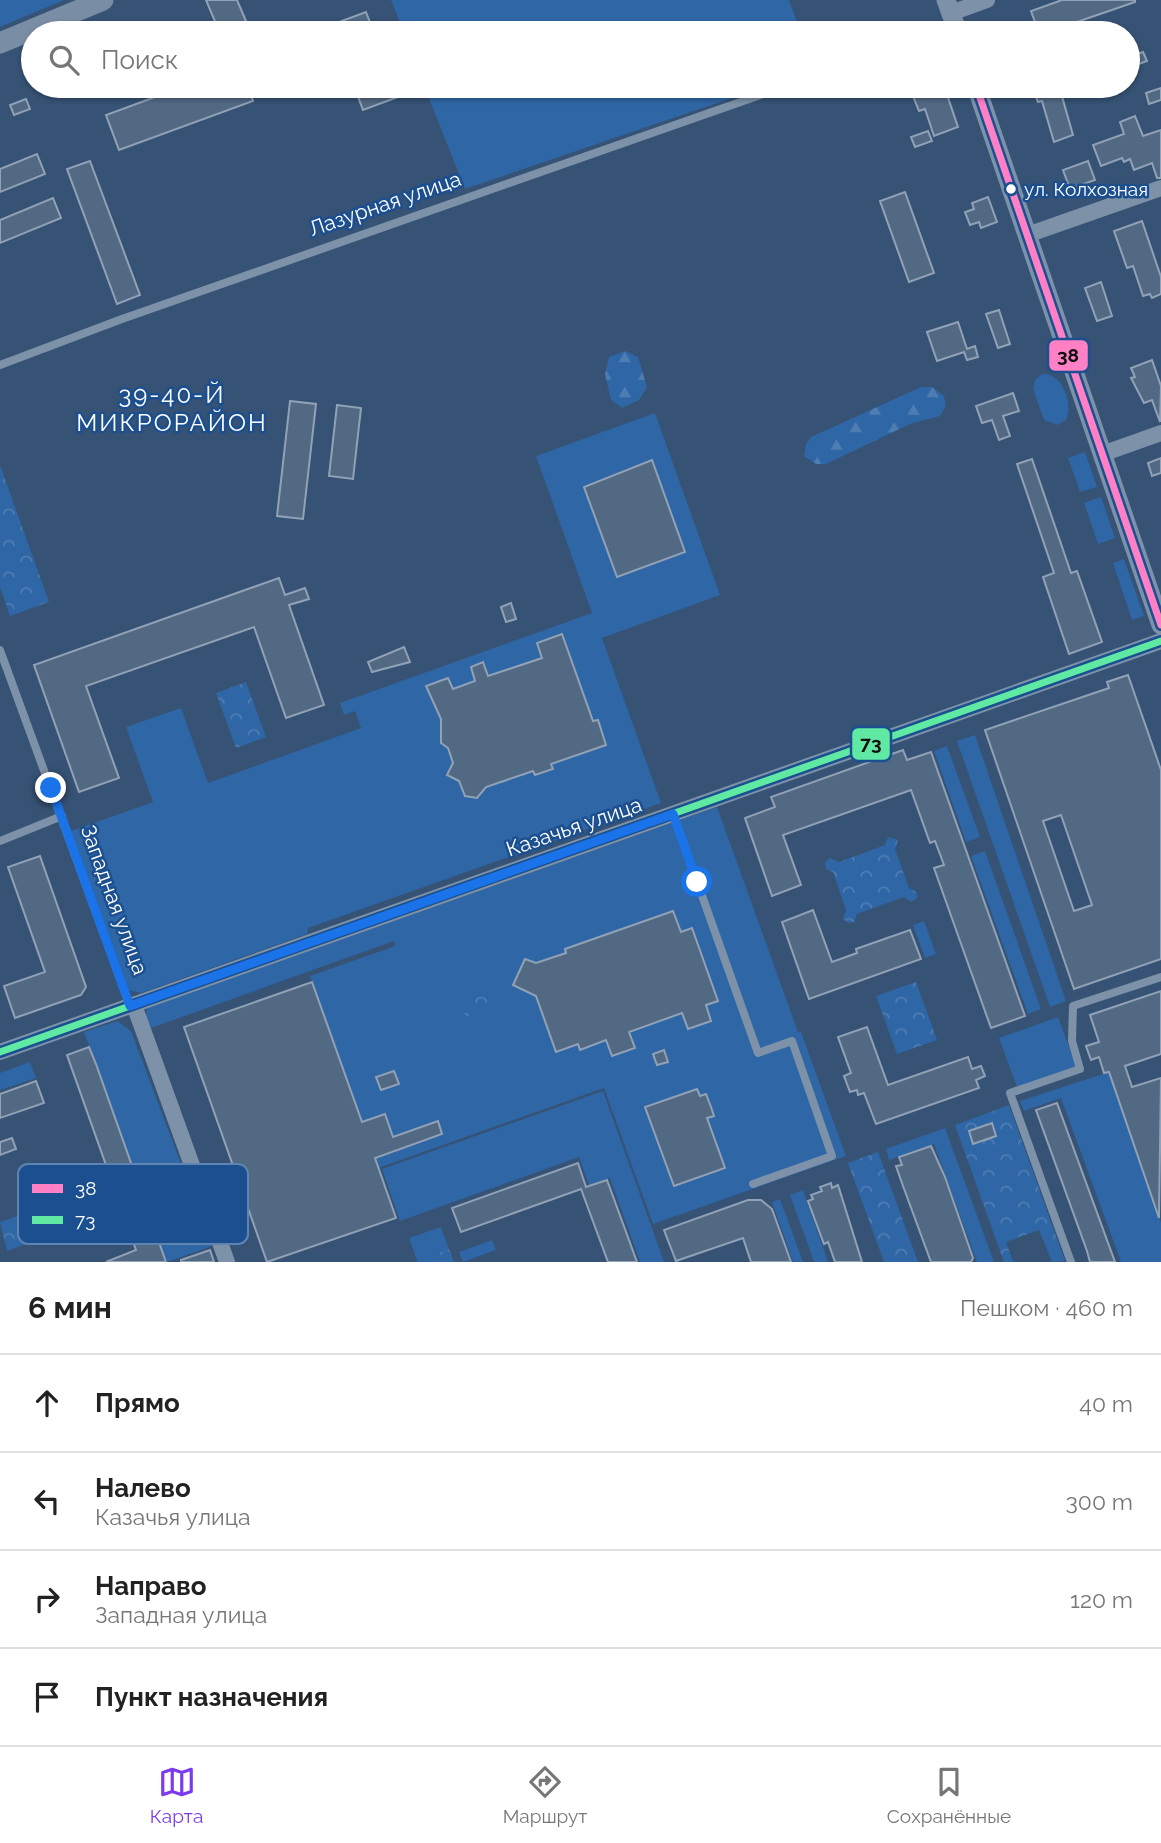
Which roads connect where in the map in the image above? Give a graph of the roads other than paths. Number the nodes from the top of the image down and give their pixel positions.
1 (103, 0) edge
2 (987, 0) edge
3 (953, 18) edge
4 (53, 21) edge
5 (21, 34) edge
6 (0, 43) edge
7 (752, 98) edge
8 (980, 98) edge
9 (1161, 188) edge
10 (1027, 235) junction
11 (0, 365) edge
12 (1161, 433) edge
13 (1102, 454) junction
14 (1161, 625) edge
15 (1161, 641) edge
16 (0, 650) edge
17 (673, 814) junction
18 (62, 816) junction
19 (0, 841) edge
20 (1161, 976) edge
21 (132, 1006) junction
22 (0, 1052) edge
23 (191, 1164) edge
24 (753, 1184) dead end
25 (220, 1244) edge
26 (227, 1262) edge
27 (1071, 1262) edge

1 - 4 main road
2 - 3 street
5 - 6 main road
7 - 11 lane, Лазурная улица
8 - 10 street
9 - 10 street
10 - 13 street
12 - 13 street
13 - 14 street
15 - 17 street, Казачья улица
16 - 18 lane, Западная улица
17 - 21 street, Казачья улица
17 - 24 lane
18 - 19 lane
18 - 21 lane, Западная улица
20 - 27 lane
21 - 22 street, Казачья улица
21 - 23 street, Западная улица
25 - 26 street, Западная улица

